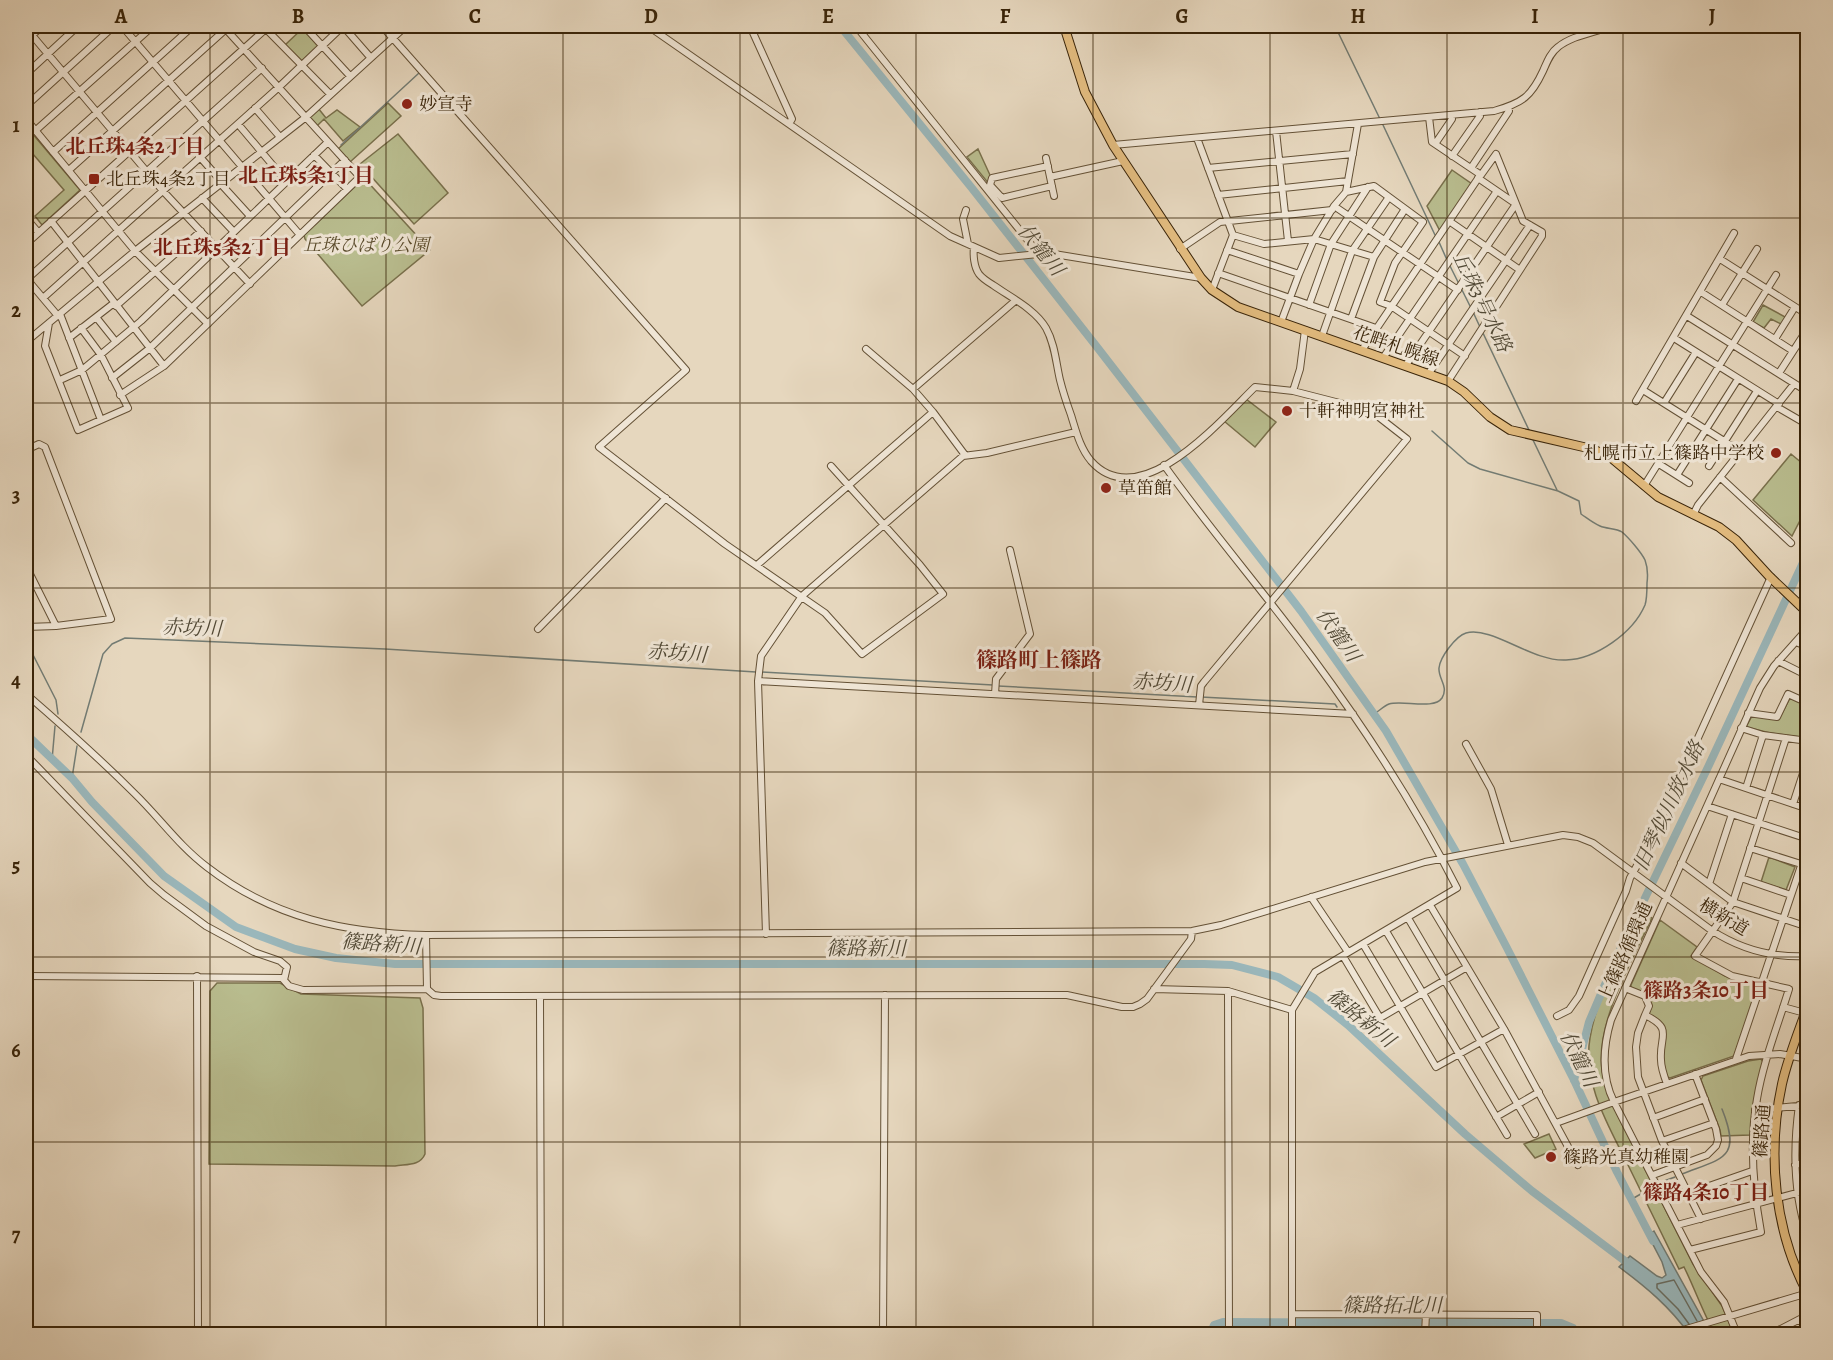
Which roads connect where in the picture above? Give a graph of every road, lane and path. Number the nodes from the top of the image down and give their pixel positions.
1 (42, 26) edge
2 (78, 26) edge
3 (114, 26) edge
4 (122, 26) edge
5 (153, 26) edge
6 (193, 26) edge
7 (266, 26) edge
8 (304, 26) edge
9 (343, 26) edge
10 (382, 26) edge
11 (406, 26) edge
12 (648, 26) edge
13 (750, 26) edge
14 (856, 26) edge
15 (1064, 26) edge
16 (1611, 26) edge
17 (224, 27) edge
18 (26, 28) edge
19 (32, 35) junction
20 (392, 36) junction
21 (26, 41) edge
22 (136, 41) junction
23 (323, 46) junction
24 (244, 48) junction
25 (48, 54) junction
26 (370, 57) junction
27 (153, 62) junction
28 (301, 66) junction
29 (262, 68) junction
30 (63, 73) junction
31 (26, 74) edge
32 (350, 76) junction
33 (169, 81) junction
34 (279, 87) junction
35 (80, 92) junction
36 (330, 94) junction
37 (186, 100) junction
38 (26, 106) edge
39 (1508, 107) junction
40 (255, 108) junction
41 (97, 112) junction
42 (1480, 112) junction
43 (1451, 115) junction
44 (306, 117) junction
45 (1429, 117) junction
46 (26, 119) edge
47 (203, 121) junction
48 (238, 124) junction
49 (789, 124) junction
50 (1358, 124) junction
51 (35, 131) junction
52 (113, 131) junction
53 (1276, 131) junction
54 (280, 137) junction
55 (1197, 138) junction
56 (219, 140) junction
57 (328, 142) junction
58 (1435, 144) junction
59 (1113, 145) junction
60 (130, 150) junction
61 (261, 151) junction
62 (53, 152) junction
63 (1353, 153) junction
64 (314, 155) junction
65 (1452, 156) junction
66 (200, 157) junction
67 (1046, 158) dead end
68 (345, 160) junction
69 (1123, 161) junction
70 (1279, 161) junction
71 (241, 166) junction
72 (1048, 166) junction
73 (1208, 168) junction
74 (1471, 168) junction
75 (69, 170) junction
76 (147, 171) junction
77 (332, 173) junction
78 (1050, 177) junction
79 (1479, 177) junction
80 (286, 181) junction
81 (1348, 181) junction
82 (221, 182) junction
83 (1052, 186) junction
84 (1282, 188) junction
85 (1368, 188) junction
86 (347, 189) junction
87 (86, 190) junction
88 (164, 190) junction
89 (1497, 191) junction
90 (1346, 192) junction
91 (1218, 195) junction
92 (1054, 196) dead end
93 (1389, 197) junction
94 (202, 198) junction
95 (268, 198) junction
96 (1516, 204) junction
97 (1333, 208) junction
98 (1405, 209) junction
99 (966, 210) dead end
100 (103, 212) junction
101 (183, 213) junction
102 (1285, 215) junction
103 (250, 216) junction
104 (1349, 216) junction
105 (285, 217) junction
106 (26, 218) edge
107 (51, 220) junction
108 (1228, 220) junction
109 (1449, 221) junction
110 (1530, 225) junction
111 (1367, 228) junction
112 (119, 231) junction
113 (201, 231) junction
114 (38, 232) junction
115 (234, 232) junction
116 (1467, 233) junction
117 (1734, 233) dead end
118 (300, 235) junction
119 (1233, 235) junction
120 (1314, 239) junction
121 (1385, 240) junction
122 (1288, 241) junction
123 (68, 242) junction
124 (26, 244) edge
125 (1331, 244) junction
126 (971, 246) junction
127 (1487, 247) junction
128 (216, 248) junction
129 (1180, 249) junction
130 (1757, 249) dead end
131 (1227, 250) junction
132 (135, 251) junction
133 (1352, 251) junction
134 (1402, 252) junction
135 (1037, 253) junction
136 (1374, 257) junction
137 (1720, 259) junction
138 (1506, 260) junction
139 (83, 263) junction
140 (1420, 264) junction
141 (233, 267) junction
142 (1520, 270) junction
143 (155, 271) junction
144 (1218, 273) junction
145 (1299, 274) junction
146 (1743, 274) junction
147 (1776, 275) dead end
148 (1438, 276) junction
149 (26, 278) edge
150 (1201, 278) junction
151 (97, 282) junction
152 (250, 284) junction
153 (1459, 288) junction
154 (1767, 289) junction
155 (173, 290) junction
156 (1212, 290) junction
157 (1701, 292) junction
158 (43, 298) junction
159 (1290, 298) junction
160 (1015, 301) junction
161 (115, 304) junction
162 (1309, 305) junction
163 (1722, 305) junction
164 (191, 306) junction
165 (1391, 306) junction
166 (1796, 307) junction
167 (1330, 312) junction
168 (59, 315) junction
169 (1808, 315) edge
170 (1687, 316) junction
171 (96, 317) junction
172 (1351, 319) junction
173 (1409, 319) junction
174 (1747, 321) junction
175 (49, 322) junction
176 (1281, 322) junction
177 (208, 324) junction
178 (81, 328) junction
179 (134, 328) junction
180 (1376, 328) junction
181 (1808, 328) edge
182 (1305, 330) junction
183 (1429, 332) junction
184 (1322, 336) junction
185 (69, 338) junction
186 (1674, 338) junction
187 (1775, 339) junction
188 (26, 342) edge
189 (116, 342) junction
190 (1733, 344) junction
191 (1448, 345) junction
192 (150, 348) junction
193 (866, 349) dead end
194 (1362, 350) junction
195 (1793, 351) junction
196 (1695, 352) junction
197 (101, 355) junction
198 (1465, 356) junction
199 (1383, 358) junction
200 (1406, 365) junction
201 (164, 366) junction
202 (1718, 367) junction
203 (82, 370) junction
204 (1429, 373) junction
205 (1779, 374) junction
206 (111, 378) junction
207 (1738, 379) junction
208 (60, 380) junction
209 (1448, 381) junction
210 (1794, 384) junction
211 (913, 389) junction
212 (1642, 390) junction
213 (1293, 391) junction
214 (1756, 391) junction
215 (1808, 392) edge
216 (120, 395) junction
217 (1636, 401) dead end
218 (1664, 403) junction
219 (1778, 406) junction
220 (933, 412) junction
221 (1687, 417) junction
222 (101, 420) junction
223 (1808, 425) edge
224 (1706, 429) junction
225 (1076, 432) junction
226 (1724, 441) junction
227 (1732, 446) dead end
228 (26, 450) edge
229 (965, 455) junction
230 (1166, 464) junction
231 (1659, 464) junction
232 (831, 466) dead end
233 (1709, 466) dead end
234 (1677, 475) junction
235 (1720, 477) junction
236 (1689, 483) dead end
237 (848, 485) junction
238 (1644, 486) junction
239 (666, 498) junction
240 (1693, 515) junction
241 (884, 526) junction
242 (1791, 543) dead end
243 (1010, 550) dead end
244 (757, 565) junction
245 (26, 566) edge
246 (1771, 577) junction
247 (802, 596) junction
248 (1272, 601) junction
249 (1808, 613) edge
250 (56, 626) junction
251 (26, 627) edge
252 (1808, 628) edge
253 (538, 629) dead end
254 (1796, 642) junction
255 (1808, 647) edge
256 (1778, 661) junction
257 (1808, 676) edge
258 (758, 680) junction
259 (995, 693) junction
260 (26, 694) edge
261 (1200, 700) junction
262 (1808, 703) edge
263 (1748, 713) junction
264 (1353, 714) junction
265 (1741, 728) junction
266 (1763, 735) junction
267 (1786, 738) junction
268 (1808, 741) edge
269 (1466, 744) dead end
270 (26, 755) edge
271 (1808, 758) edge
272 (1719, 779) junction
273 (1746, 788) junction
274 (1768, 795) junction
275 (1793, 804) junction
276 (1707, 806) junction
277 (1808, 809) edge
278 (1732, 814) junction
279 (1759, 823) junction
280 (1808, 839) edge
281 (1508, 845) junction
282 (1808, 845) edge
283 (1750, 848) junction
284 (1442, 859) junction
285 (1681, 863) junction
286 (1801, 864) junction
287 (1636, 874) junction
288 (1741, 878) junction
289 (1709, 884) junction
290 (1791, 895) junction
291 (1311, 897) junction
292 (1666, 897) junction
293 (1733, 902) junction
294 (1430, 905) junction
295 (1408, 918) junction
296 (1783, 919) junction
297 (1808, 927) edge
298 (1711, 930) junction
299 (1192, 931) junction
300 (1386, 931) junction
301 (766, 934) junction
302 (426, 935) junction
303 (1363, 944) junction
304 (1346, 954) junction
305 (1771, 954) junction
306 (1808, 956) edge
307 (1467, 967) junction
308 (26, 976) edge
309 (197, 976) junction
310 (284, 980) junction
311 (1445, 980) junction
312 (1762, 983) junction
313 (426, 986) junction
314 (1155, 987) junction
315 (1625, 988) junction
316 (1228, 991) junction
317 (1423, 992) junction
318 (885, 995) junction
319 (540, 996) junction
320 (1401, 1006) junction
321 (1783, 1007) junction
322 (1293, 1008) junction
323 (1806, 1009) edge
324 (1645, 1015) junction
325 (1557, 1016) dead end
326 (1504, 1029) junction
327 (1481, 1042) junction
328 (1460, 1054) junction
329 (1769, 1054) junction
330 (1791, 1055) junction
331 (1736, 1059) junction
332 (1808, 1059) edge
333 (1695, 1074) junction
334 (1667, 1084) junction
335 (1539, 1092) junction
336 (1643, 1092) junction
337 (1705, 1099) junction
338 (1614, 1102) junction
339 (1518, 1104) junction
340 (1798, 1105) junction
341 (1808, 1105) edge
342 (1778, 1107) junction
343 (1755, 1110) junction
344 (1496, 1117) junction
345 (1653, 1118) junction
346 (1556, 1123) junction
347 (1714, 1123) junction
348 (1535, 1134) dead end
349 (1507, 1135) dead end
350 (1662, 1141) junction
351 (1808, 1162) edge
352 (1578, 1165) dead end
353 (1795, 1165) junction
354 (1675, 1166) junction
355 (1752, 1171) junction
356 (1653, 1175) junction
357 (1808, 1190) edge
358 (1689, 1193) junction
359 (1797, 1193) junction
360 (1777, 1199) junction
361 (1756, 1204) junction
362 (1701, 1219) junction
363 (1805, 1221) edge
364 (1677, 1225) junction
365 (1808, 1237) edge
366 (1690, 1250) junction
367 (1807, 1293) edge
368 (1292, 1316) junction
369 (1426, 1316) junction
370 (1729, 1316) junction
371 (1425, 1331) edge
372 (1228, 1332) edge
373 (1292, 1332) edge
374 (1537, 1332) edge
375 (1808, 1333) edge
376 (198, 1335) edge
377 (541, 1335) edge
378 (883, 1335) edge
379 (1660, 1335) edge
380 (1737, 1335) edge
381 (1771, 1335) edge

1 - 19 street
2 - 25 street
3 - 30 street
4 - 22 street
5 - 22 street
6 - 27 street
7 - 24 street
7 - 28 street
8 - 23 street
9 - 23 street
9 - 26 street
10 - 20 street
11 - 20 street
12 - 49 street
13 - 49 street
14 - 135 street
15 - 59 main road, 花畔札幌線
16 - 39 street
17 - 24 street
17 - 33 street
18 - 19 street
19 - 21 street
19 - 25 street
20 - 26 street
20 - 239 street
22 - 27 street
22 - 35 street
23 - 28 street
23 - 32 street
24 - 29 street
24 - 37 street
25 - 30 street
25 - 31 street
26 - 32 street
27 - 33 street
27 - 41 street
28 - 34 street
28 - 36 street
29 - 34 street
29 - 47 street
30 - 35 street
30 - 38 street
32 - 36 street
33 - 37 street
33 - 52 street
34 - 40 street
34 - 44 street
35 - 41 street
35 - 51 street
36 - 44 street
37 - 47 street
37 - 60 street
39 - 42 street
39 - 74 street
40 - 48 street
40 - 54 street
41 - 52 street
41 - 62 street
42 - 43 street
42 - 65 street
43 - 45 street
43 - 58 street
44 - 54 street
44 - 57 street
45 - 50 street
45 - 58 street
46 - 51 street
47 - 56 street
47 - 76 street
48 - 56 street
48 - 61 street
49 - 126 street
50 - 53 street
50 - 63 street
51 - 62 street
52 - 60 street
52 - 75 street
53 - 55 street
53 - 70 street
54 - 61 street
55 - 59 street
55 - 73 street
56 - 66 street
56 - 71 street
57 - 64 street
57 - 68 street
58 - 65 street
59 - 69 main road, 花畔札幌線
60 - 76 street
60 - 87 street
61 - 71 street
61 - 80 street
62 - 75 street
63 - 70 street
63 - 81 street
64 - 77 street
64 - 80 street
65 - 74 street
66 - 82 street
66 - 88 street
67 - 72 street
68 - 77 street
68 - 86 street
69 - 78 street
69 - 129 main road, 花畔札幌線
70 - 73 street
70 - 84 street
71 - 82 street
71 - 95 street
72 - 78 street
72 - 83 street
73 - 91 street
74 - 79 street
75 - 87 street
76 - 88 street
76 - 100 street
77 - 86 street
77 - 105 street
78 - 83 street
79 - 89 street
79 - 96 street
79 - 109 street
80 - 95 street
81 - 84 street
81 - 90 street
82 - 94 street
82 - 103 street
83 - 92 street
84 - 91 street
84 - 102 street
85 - 90 street
85 - 93 street
85 - 104 street
86 - 118 street
87 - 100 street
87 - 107 street
88 - 101 street
88 - 112 street
89 - 96 street
89 - 116 street
90 - 97 street
91 - 108 street
93 - 98 street
93 - 111 street
94 - 101 street
94 - 115 street
95 - 103 street
95 - 105 street
96 - 110 street
96 - 127 street
97 - 102 street
97 - 104 street
97 - 120 street
98 - 121 street
98 - 134 street
99 - 126 street
100 - 112 street
100 - 123 street
101 - 113 street
101 - 132 street
102 - 108 street
102 - 122 street
103 - 115 street
104 - 111 street
104 - 125 street
105 - 118 street
105 - 141 street
106 - 114 street
107 - 114 street
107 - 123 street
108 - 119 street
108 - 129 street
109 - 116 street
109 - 140 street
110 - 138 street
110 - 142 street
111 - 121 street
111 - 133 street
112 - 132 street
112 - 139 street
113 - 128 street
113 - 143 street
114 - 124 street
115 - 128 street
116 - 127 street
116 - 148 street
117 - 137 street
118 - 152 street
119 - 122 street
119 - 131 street
120 - 122 street
120 - 125 street
120 - 145 street
121 - 134 street
121 - 136 street
123 - 139 street
123 - 149 street
125 - 133 street
125 - 162 street
126 - 135 street
126 - 160 street
127 - 138 street
127 - 153 street
128 - 141 street
128 - 155 street
129 - 150 main road, 花畔札幌線
130 - 146 street
131 - 144 street
131 - 145 street
132 - 143 street
132 - 151 street
133 - 136 street
133 - 167 street
134 - 140 street
134 - 165 street
135 - 150 street
136 - 172 street
137 - 146 street
137 - 157 street
138 - 142 street
138 - 191 street
139 - 151 street
139 - 158 street
140 - 148 street
140 - 165 street
141 - 152 street
141 - 164 street
142 - 198 street
143 - 155 street
143 - 161 street
144 - 156 street
144 - 159 street
145 - 159 street
146 - 154 street
146 - 163 street
147 - 154 street
148 - 153 street
148 - 173 street
149 - 158 street
150 - 156 main road, 花畔札幌線
151 - 161 street
151 - 168 street
152 - 177 street
153 - 183 street
154 - 166 street
154 - 174 street
155 - 164 street
155 - 179 street
156 - 176 main road, 花畔札幌線
157 - 163 street
157 - 170 street
158 - 168 street
159 - 162 street
159 - 176 street
160 - 211 street
160 - 225 street
161 - 171 street
161 - 179 street
162 - 167 street
163 - 174 street
164 - 177 street
164 - 192 street
165 - 173 street
165 - 180 street
166 - 169 street
166 - 187 street
167 - 172 street
167 - 184 street
168 - 175 street
168 - 185 street
170 - 186 street
170 - 190 street
171 - 178 street
171 - 189 street
172 - 180 street
173 - 183 street
173 - 199 street
174 - 187 street
174 - 190 street
175 - 188 street
175 - 208 street
176 - 182 main road, 花畔札幌線
177 - 201 street
178 - 185 street
178 - 197 street
179 - 189 street
179 - 192 street
180 - 194 street
181 - 195 street
182 - 184 main road, 花畔札幌線
182 - 213 street
183 - 191 street
183 - 200 street
184 - 194 main road, 花畔札幌線
185 - 203 street
186 - 196 street
186 - 212 street
187 - 195 street
189 - 197 street
190 - 202 street
190 - 205 street
191 - 198 street
191 - 204 street
192 - 201 street
192 - 206 street
193 - 211 street
194 - 199 main road, 花畔札幌線
195 - 205 street
196 - 202 street
196 - 218 street
197 - 203 street
197 - 206 street
198 - 209 street
199 - 200 main road, 花畔札幌線
200 - 204 main road, 花畔札幌線
201 - 216 street
202 - 207 street
202 - 221 street
203 - 208 street
203 - 222 street
204 - 209 main road, 花畔札幌線
205 - 210 street
206 - 216 street
207 - 214 street
207 - 224 street
208 - 222 street
209 - 238 main road, 花畔札幌線
210 - 215 street
210 - 219 street
211 - 220 street
212 - 217 street
212 - 218 street
213 - 230 street
213 - 248 street
214 - 219 street
214 - 226 street
216 - 222 street
218 - 221 street
219 - 223 street
219 - 235 street
220 - 229 street
220 - 237 street
221 - 224 street
221 - 231 street
224 - 226 street
224 - 234 street
225 - 229 street
225 - 230 street
226 - 227 street
226 - 233 street
228 - 250 street
229 - 241 street
230 - 248 street
231 - 234 street
231 - 238 street
232 - 237 street
234 - 236 street
235 - 240 street
235 - 242 street
237 - 241 street
237 - 244 street
238 - 240 main road, 花畔札幌線
239 - 244 street
239 - 253 street
240 - 246 main road, 花畔札幌線
241 - 247 street
241 - 247 street
243 - 259 street
244 - 247 street
245 - 250 street
246 - 249 main road, 花畔札幌線
246 - 287 street
247 - 258 street
248 - 261 street
248 - 264 street
250 - 251 street
252 - 254 street, 上篠路循環通
254 - 255 street
254 - 256 street, 上篠路循環通
256 - 257 street
256 - 263 street, 上篠路循環通
258 - 259 street
258 - 301 street
259 - 261 street
260 - 302 street, 横新道
261 - 264 street
262 - 263 street
263 - 265 street, 上篠路循環通
264 - 284 street
265 - 266 street
265 - 272 street, 上篠路循環通
266 - 267 street
266 - 273 street
267 - 268 street
267 - 274 street
269 - 281 street
270 - 310 street
271 - 275 street
272 - 273 street
272 - 276 street, 上篠路循環通
273 - 274 street
274 - 275 street
274 - 279 street
275 - 277 street
276 - 278 street
276 - 285 street, 上篠路循環通
278 - 279 street
278 - 289 street
279 - 280 street
279 - 283 street
281 - 284 street, 横新道
281 - 287 street, 横新道
282 - 286 street
283 - 286 street
283 - 288 street
284 - 291 street, 横新道
284 - 294 street
285 - 289 street
285 - 292 street, 上篠路循環通
286 - 290 street
287 - 292 street, 横新道
287 - 325 street
288 - 290 street
288 - 293 street
289 - 293 street
290 - 296 street
291 - 299 street, 横新道
291 - 304 street
292 - 298 street, 横新道
292 - 315 street, 上篠路循環通
293 - 296 street
293 - 298 street
294 - 295 street
294 - 307 street
295 - 300 street
295 - 311 street
296 - 297 street
296 - 305 street
298 - 305 street, 横新道
298 - 312 street
299 - 301 street, 横新道
299 - 314 street
300 - 303 street
300 - 317 street
301 - 302 street, 横新道
302 - 313 street
303 - 304 street
303 - 320 street
304 - 320 street
304 - 322 street
305 - 306 street, 横新道
305 - 312 street
307 - 311 street
307 - 326 street
308 - 309 street
309 - 310 street
309 - 376 street
310 - 313 street
311 - 317 street
311 - 327 street
312 - 321 street
312 - 331 street
313 - 319 street
314 - 316 street
314 - 318 street
315 - 324 street
315 - 338 street, 上篠路循環通
316 - 322 street
316 - 372 street
317 - 320 street
317 - 328 street
318 - 319 street
318 - 378 street
319 - 377 street
320 - 328 street
321 - 323 street
321 - 329 street
322 - 368 street
323 - 330 main road, 篠路通
324 - 334 street
324 - 336 street
326 - 327 street
326 - 335 street
327 - 328 street
327 - 339 street
328 - 344 street
329 - 330 street
329 - 331 street
329 - 343 street
330 - 332 street
330 - 342 main road, 篠路通
331 - 333 street
333 - 334 street
333 - 337 street
334 - 336 street
335 - 339 street
335 - 346 street
336 - 338 street
336 - 345 street
337 - 345 street
337 - 347 street
338 - 346 street
338 - 356 street, 上篠路循環通
339 - 344 street
339 - 348 street
340 - 341 street
340 - 342 street
340 - 353 street
342 - 343 street
342 - 360 main road, 篠路通
343 - 355 street
344 - 349 street
345 - 350 street
346 - 352 street
347 - 350 street
347 - 354 street
350 - 354 street
351 - 353 street
353 - 359 street
354 - 356 street
354 - 358 street
355 - 358 street
355 - 361 street
356 - 364 street, 上篠路循環通
357 - 359 street
358 - 362 street
359 - 360 street
359 - 363 street
360 - 361 street
360 - 367 main road, 篠路通
361 - 362 street
361 - 366 street
362 - 364 street
363 - 365 street
364 - 366 street, 上篠路循環通
366 - 370 street, 上篠路循環通
367 - 370 street
368 - 369 street
368 - 373 street
369 - 371 street
369 - 374 street
370 - 379 street
370 - 380 street, 上篠路循環通
375 - 381 street

